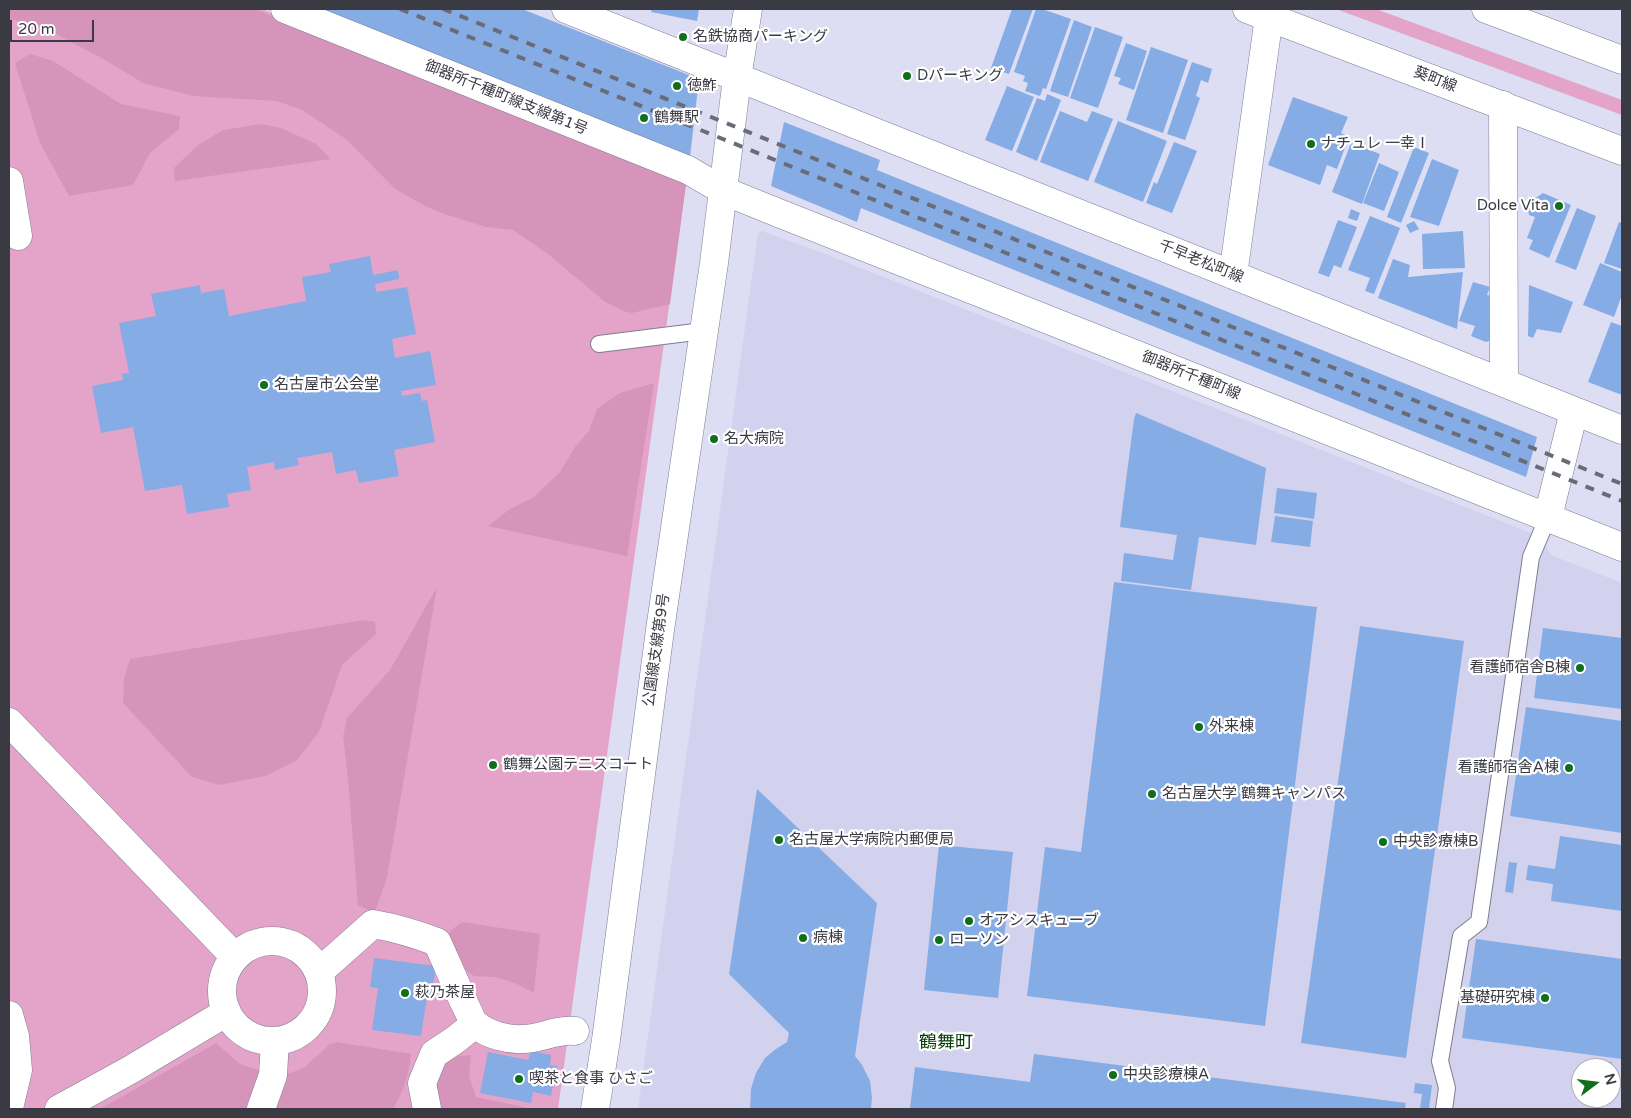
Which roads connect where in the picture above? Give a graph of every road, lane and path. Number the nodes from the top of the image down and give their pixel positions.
1 (285, 9) edge
2 (566, 9) edge
3 (748, 9) edge
4 (1486, 9) edge
5 (1258, 13) edge
6 (1622, 60) edge
7 (737, 78) junction
8 (1503, 105) junction
9 (1622, 151) edge
10 (9, 181) edge
11 (724, 191) junction
12 (760, 205) joint
13 (18, 236) dead end
14 (1234, 275) junction
15 (704, 331) junction
16 (599, 344) dead end
17 (1504, 382) junction
18 (1574, 411) junction
19 (1622, 430) edge
20 (1548, 517) junction
21 (1622, 547) edge
22 (9, 722) edge
23 (235, 957) junction
24 (319, 972) junction
25 (227, 1012) junction
26 (9, 1016) edge
27 (475, 1024) junction
28 (575, 1031) dead end
29 (275, 1041) junction
30 (9, 1108) edge
31 (59, 1109) edge
32 (261, 1109) edge
33 (427, 1109) edge
34 (595, 1109) edge
35 (1444, 1109) edge

1 - 11 street, 御器所千種町線支線第1号
2 - 7 street, 千早老松町線
3 - 7 street, 公園線支線第9号
4 - 6 street
5 - 8 street, 葵町線
5 - 14 street
7 - 11 street, 公園線支線第9号
7 - 14 street, 千早老松町線
8 - 9 street, 葵町線
8 - 17 street
10 - 13 street
11 - 12 street, 御器所千種町線支線第1号
11 - 15 street, 公園線支線第9号
12 - 20 street, 御器所千種町線
14 - 17 street, 千早老松町線
15 - 16 lane
15 - 34 street, 公園線支線第9号
17 - 18 street, 千早老松町線
18 - 19 street, 千早老松町線
18 - 20 street
20 - 21 street, 御器所千種町線
20 - 35 lane
22 - 23 street
23 - 24 street
23 - 25 street
24 - 27 street
24 - 29 street
25 - 29 street
25 - 31 street
26 - 30 street
27 - 28 street
27 - 33 street
29 - 32 street

